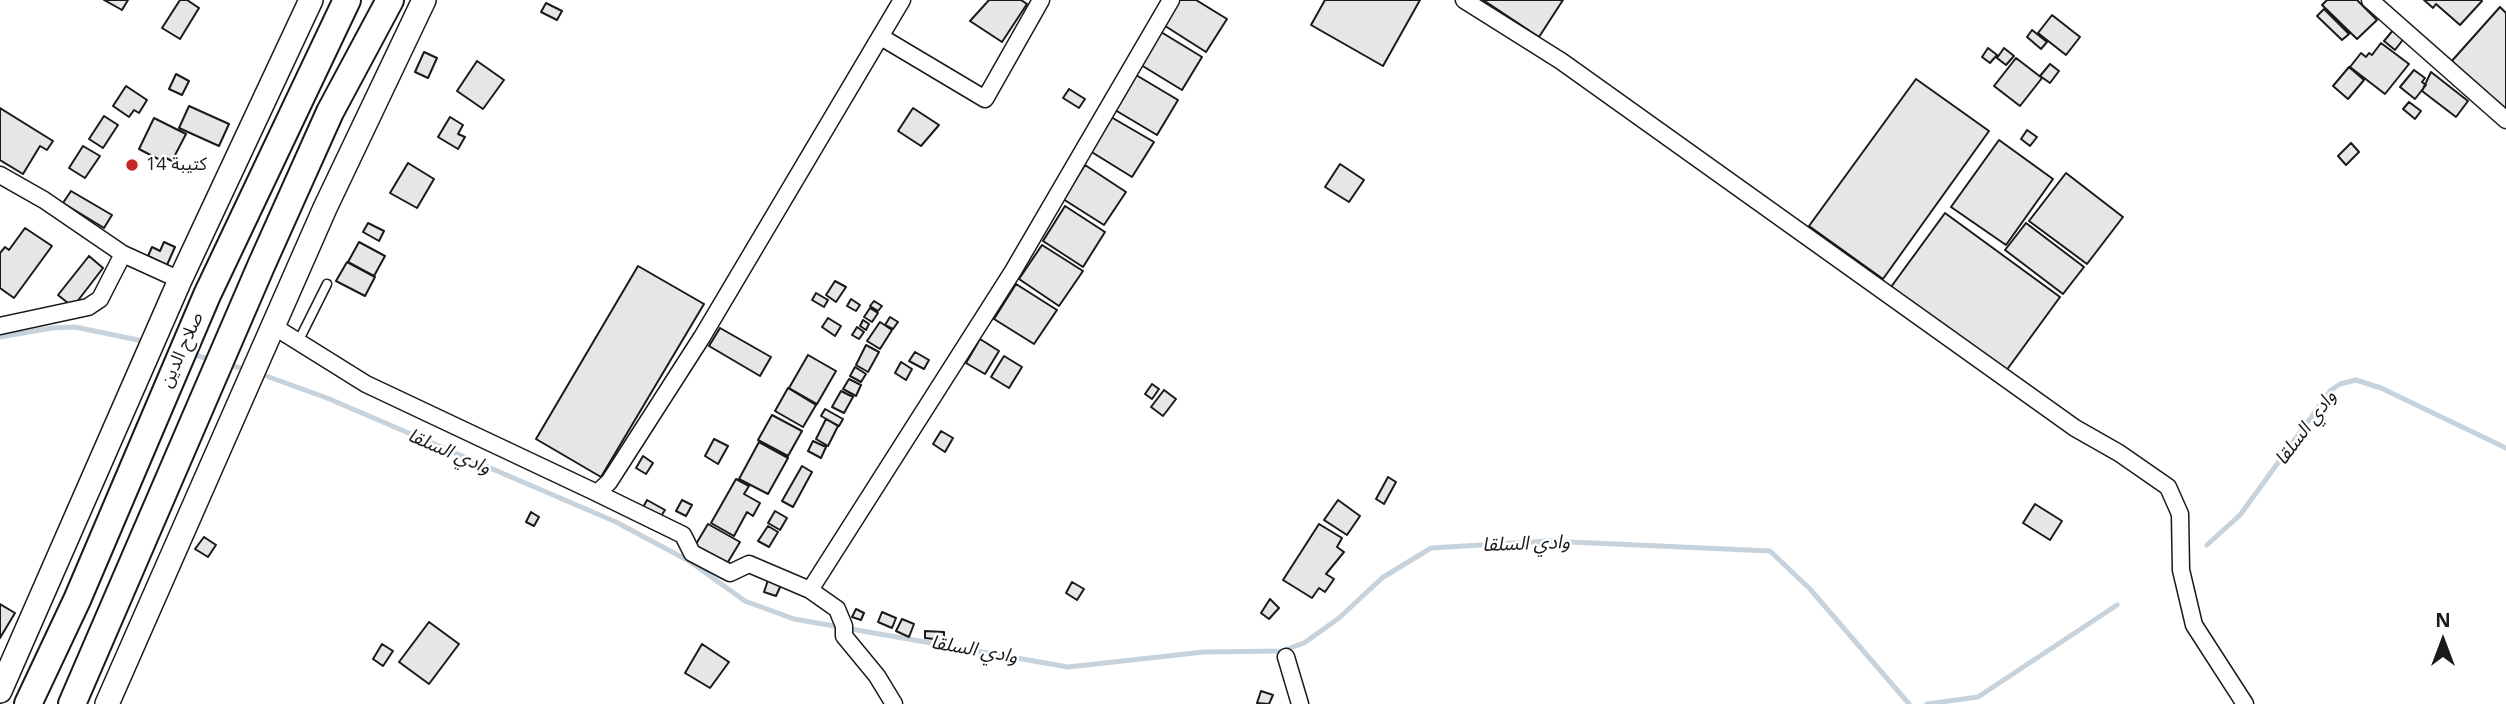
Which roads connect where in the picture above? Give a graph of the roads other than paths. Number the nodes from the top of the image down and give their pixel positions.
1 (311, 0) edge
2 (347, 0) edge
3 (390, 0) edge
4 (424, 0) edge
5 (902, 0) edge
6 (1041, 0) edge
7 (1171, 0) edge
8 (1464, 0) edge
9 (2370, 0) edge
10 (881, 37) junction
11 (301, 91) junction
12 (330, 112) junction
13 (2506, 120) edge
14 (0, 174) edge
15 (123, 254) junction
16 (327, 284) dead end
17 (177, 286) junction
18 (0, 326) edge
19 (273, 326) junction
20 (299, 340) junction
21 (597, 493) junction
22 (810, 590) junction
23 (1286, 657) dead end
24 (0, 691) edge
25 (28, 704) edge
26 (72, 704) edge
27 (107, 704) edge
28 (894, 704) edge
29 (1300, 704) edge
30 (2245, 704) edge

1 - 17 main road
2 - 11 highway, صلاح الدين
3 - 12 highway
4 - 19 main road
5 - 10 street
6 - 10 street
7 - 22 street
8 - 30 street
9 - 13 street
10 - 21 street
11 - 12 highway
11 - 25 highway, صلاح الدين
12 - 26 highway
14 - 15 street
15 - 17 street
15 - 18 street
16 - 20 lane
17 - 24 main road
19 - 20 street
19 - 27 main road
20 - 21 street
21 - 22 street
22 - 28 street
23 - 29 street

